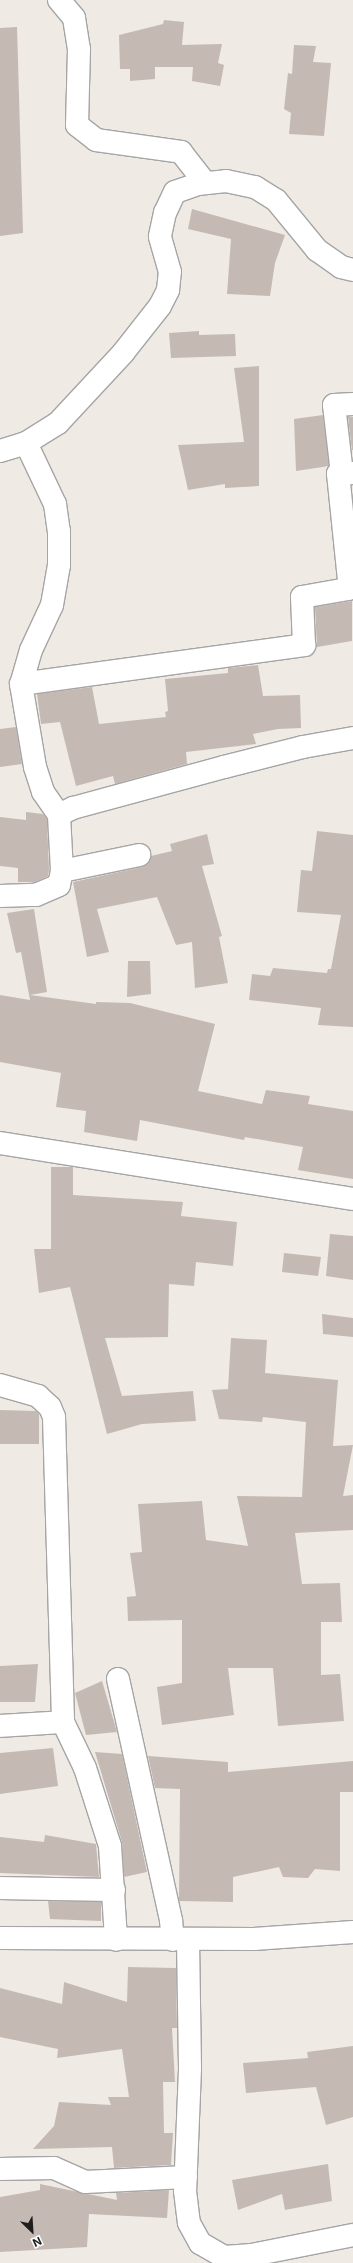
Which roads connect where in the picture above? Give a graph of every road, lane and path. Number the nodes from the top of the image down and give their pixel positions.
1 (59, 0) edge
2 (205, 183) junction
3 (353, 270) edge
4 (353, 404) edge
5 (26, 443) junction
6 (0, 451) edge
7 (348, 474) edge
8 (21, 684) junction
9 (353, 738) edge
10 (59, 815) junction
11 (139, 855) dead end
12 (62, 871) junction
13 (0, 896) edge
14 (0, 1143) edge
15 (353, 1199) edge
16 (0, 1385) edge
17 (118, 1679) dead end
18 (63, 1722) junction
19 (0, 1726) edge
20 (0, 1888) edge
21 (114, 1890) junction
22 (353, 1932) edge
23 (0, 1938) edge
24 (116, 1940) junction
25 (180, 1940) junction
26 (0, 2169) edge
27 (186, 2177) junction
28 (353, 2235) edge

1 - 2 street
2 - 3 street
2 - 5 street
4 - 7 street
5 - 6 street
5 - 8 street
7 - 8 street
8 - 10 street
9 - 10 street
10 - 12 street
11 - 12 street
12 - 13 street
14 - 15 street
16 - 18 street
17 - 25 street
18 - 19 street
18 - 21 street
20 - 21 street
21 - 24 street
22 - 25 street
23 - 24 street
24 - 25 street
25 - 27 street
26 - 27 street
27 - 28 street

